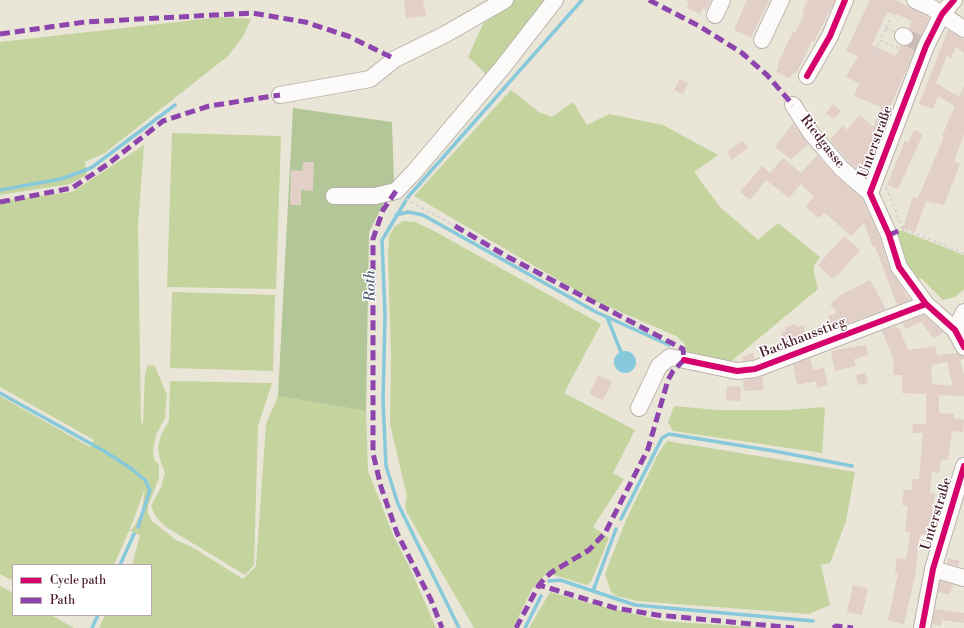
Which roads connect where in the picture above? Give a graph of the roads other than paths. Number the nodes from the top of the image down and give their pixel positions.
1 (505, 0) edge
2 (555, 0) edge
3 (722, 0) edge
4 (782, 0) edge
5 (846, 0) edge
6 (914, 0) edge
7 (954, 0) edge
8 (942, 14) junction
9 (715, 15) dead end
10 (964, 29) edge
11 (762, 40) dead end
12 (807, 76) dead end
13 (280, 95) dead end
14 (793, 105) dead end
15 (870, 193) junction
16 (334, 196) dead end
17 (926, 304) junction
18 (964, 312) edge
19 (955, 330) junction
20 (964, 347) edge
21 (639, 408) dead end
22 (964, 466) edge
23 (933, 569) junction
24 (964, 578) edge
25 (922, 628) edge

1 - 13 street
2 - 16 street
3 - 9 street
4 - 11 street
5 - 12 street
6 - 8 street
7 - 8 street, Unterstraße
8 - 10 street
8 - 15 street, Unterstraße
14 - 15 street, Riedgasse
15 - 17 street, Unterstraße
17 - 19 street, Unterstraße
17 - 21 street, Backhausstieg
18 - 19 street
19 - 20 street, Unterstraße
22 - 23 street, Unterstraße
23 - 24 street
23 - 25 street, Unterstraße

